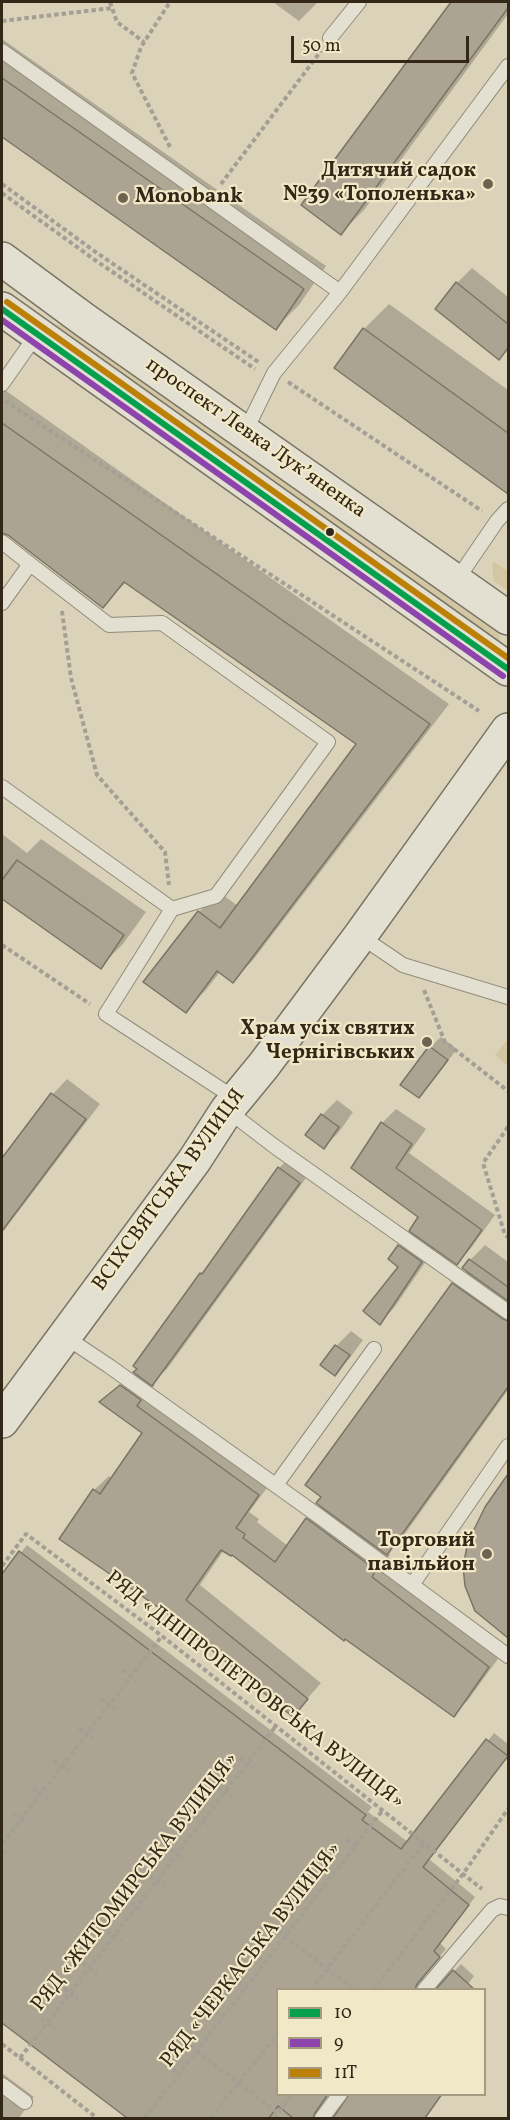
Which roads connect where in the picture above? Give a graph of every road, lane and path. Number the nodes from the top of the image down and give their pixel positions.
1 (110, 2) edge
2 (170, 2) edge
3 (359, 2) edge
4 (112, 8) junction
5 (2, 21) edge
6 (330, 38) joint
7 (144, 42) junction
8 (2, 51) edge
9 (508, 66) edge
10 (2, 184) edge
11 (189, 184) junction
12 (2, 193) edge
13 (210, 199) junction
14 (2, 259) edge
15 (340, 292) junction
16 (2, 309) edge
17 (37, 334) junction
18 (272, 376) junction
19 (2, 384) edge
20 (2, 399) edge
21 (245, 432) junction
22 (508, 509) edge
23 (497, 521) junction
24 (2, 542) edge
25 (30, 564) junction
26 (456, 581) junction
27 (59, 586) junction
28 (2, 603) edge
29 (508, 618) edge
30 (508, 669) edge
31 (479, 711) dead end
32 (508, 730) edge
33 (2, 787) edge
34 (172, 909) junction
35 (360, 936) junction
36 (2, 945) edge
37 (416, 970) junction
38 (508, 997) edge
39 (106, 1014) junction
40 (508, 1091) edge
41 (232, 1104) junction
42 (508, 1127) edge
43 (508, 1237) edge
44 (508, 1312) edge
45 (64, 1336) junction
46 (374, 1349) dead end
47 (2, 1421) edge
48 (508, 1446) edge
49 (276, 1485) junction
50 (2, 1566) edge
51 (412, 1585) junction
52 (162, 1636) junction
53 (508, 1656) edge
54 (123, 1671) dead end
55 (131, 1676) junction
56 (137, 1681) dead end
57 (101, 1699) dead end
58 (109, 1705) junction
59 (115, 1709) dead end
60 (276, 1726) junction
61 (79, 1728) dead end
62 (86, 1734) junction
63 (93, 1738) dead end
64 (240, 1758) dead end
65 (54, 1761) dead end
66 (247, 1764) junction
67 (61, 1766) junction
68 (254, 1768) dead end
69 (68, 1771) dead end
70 (218, 1787) dead end
71 (33, 1788) dead end
72 (225, 1792) junction
73 (40, 1794) junction
74 (232, 1797) dead end
75 (46, 1798) dead end
76 (508, 1809) edge
77 (382, 1811) junction
78 (14, 1814) dead end
79 (196, 1816) dead end
80 (21, 1819) junction
81 (203, 1821) junction
82 (27, 1824) dead end
83 (209, 1826) dead end
84 (347, 1839) dead end
85 (2, 1844) edge
86 (423, 1844) junction
87 (356, 1845) junction
88 (171, 1849) dead end
89 (177, 1854) junction
90 (184, 1859) dead end
91 (326, 1867) dead end
92 (334, 1874) junction
93 (462, 1874) junction
94 (150, 1876) dead end
95 (157, 1881) junction
96 (164, 1886) dead end
97 (482, 1889) dead end
98 (304, 1896) dead end
99 (131, 1902) dead end
100 (312, 1902) junction
101 (137, 1906) junction
102 (508, 1908) edge
103 (144, 1912) dead end
104 (108, 1931) dead end
105 (278, 1931) dead end
106 (114, 1936) junction
107 (285, 1936) junction
108 (122, 1941) dead end
109 (258, 1957) dead end
110 (265, 1962) junction
111 (83, 1963) dead end
112 (89, 1968) junction
113 (327, 1969) junction
114 (97, 1974) dead end
115 (238, 1982) dead end
116 (246, 1988) junction
117 (312, 1988) edge
118 (354, 1988) edge
119 (375, 1988) edge
120 (425, 1988) edge
121 (64, 1989) dead end
122 (70, 1993) junction
123 (78, 1999) dead end
124 (216, 2012) dead end
125 (223, 2017) junction
126 (41, 2019) dead end
127 (47, 2023) junction
128 (55, 2029) dead end
129 (276, 2036) edge
130 (2, 2044) edge
131 (190, 2046) dead end
132 (197, 2051) junction
133 (20, 2058) junction
134 (172, 2069) dead end
135 (179, 2074) junction
136 (239, 2083) junction
137 (2, 2085) edge
138 (291, 2096) edge
139 (338, 2096) edge
140 (25, 2102) dead end
141 (278, 2113) junction
142 (97, 2118) edge
143 (145, 2118) edge
144 (211, 2118) edge
145 (274, 2118) edge
146 (322, 2118) edge

1 - 4 path
2 - 7 path
3 - 6 lane
4 - 5 path
4 - 7 path
6 - 13 path
7 - 11 path
8 - 11 lane
9 - 15 lane
10 - 18 path
11 - 13 lane
12 - 18 path
13 - 15 lane
14 - 21 main road, проспект Левка Лукʼяненка
15 - 18 lane
16 - 17 main road, проспект Левка Лукʼяненка
17 - 19 lane
17 - 30 main road, проспект Левка Лукʼяненка
18 - 21 lane
18 - 23 path
20 - 31 path
21 - 26 main road, проспект Левка Лукʼяненка
22 - 23 lane
23 - 26 lane
24 - 25 lane
25 - 27 lane
25 - 28 lane
26 - 29 main road, проспект Левка Лукʼяненка
27 - 34 path
27 - 34 lane
32 - 35 main road, ВСІХСВЯТСЬКА ВУЛИЦЯ
33 - 34 lane
34 - 39 lane
35 - 37 lane
35 - 41 main road, ВСІХСВЯТСЬКА ВУЛИЦЯ
36 - 39 path
37 - 38 lane
37 - 40 path
39 - 41 lane
41 - 44 lane
41 - 45 main road, ВСІХСВЯТСЬКА ВУЛИЦЯ
42 - 43 path
45 - 47 main road, ВСІХСВЯТСЬКА ВУЛИЦЯ
45 - 49 lane
46 - 49 lane
48 - 51 lane
49 - 51 lane
50 - 52 path, РЯД «ДНІПРОПЕТРОВСЬКА ВУЛИЦЯ»
51 - 53 lane
52 - 55 path
52 - 60 path, РЯД «ДНІПРОПЕТРОВСЬКА ВУЛИЦЯ»
54 - 55 path
55 - 56 path
55 - 58 path
57 - 58 path
58 - 59 path
58 - 62 path
60 - 66 path, РЯД «ЖИТОМИРСЬКА ВУЛИЦЯ»
60 - 77 path, РЯД «ДНІПРОПЕТРОВСЬКА ВУЛИЦЯ»
61 - 62 path
62 - 63 path
62 - 67 path
64 - 66 path
65 - 67 path
66 - 68 path
66 - 72 path, РЯД «ЖИТОМИРСЬКА ВУЛИЦЯ»
67 - 69 path
67 - 73 path
70 - 72 path
71 - 73 path
72 - 74 path
72 - 81 path, РЯД «ЖИТОМИРСЬКА ВУЛИЦЯ»
73 - 75 path
73 - 80 path
76 - 93 path
77 - 86 path, РЯД «ДНІПРОПЕТРОВСЬКА ВУЛИЦЯ»
77 - 87 path, РЯД «ЧЕРКАСЬКА ВУЛИЦЯ»
78 - 80 path
79 - 81 path
80 - 82 path
80 - 85 path
81 - 83 path
81 - 89 path, РЯД «ЖИТОМИРСЬКА ВУЛИЦЯ»
84 - 87 path
86 - 93 path, РЯД «ДНІПРОПЕТРОВСЬКА ВУЛИЦЯ»
86 - 113 path
87 - 92 path, РЯД «ЧЕРКАСЬКА ВУЛИЦЯ»
88 - 89 path
89 - 90 path
89 - 95 path, РЯД «ЖИТОМИРСЬКА ВУЛИЦЯ»
91 - 92 path
92 - 100 path, РЯД «ЧЕРКАСЬКА ВУЛИЦЯ»
93 - 97 path, РЯД «ДНІПРОПЕТРОВСЬКА ВУЛИЦЯ»
93 - 119 path
94 - 95 path
95 - 96 path
95 - 101 path, РЯД «ЖИТОМИРСЬКА ВУЛИЦЯ»
98 - 100 path
99 - 101 path
100 - 107 path, РЯД «ЧЕРКАСЬКА ВУЛИЦЯ»
101 - 103 path
101 - 106 path, РЯД «ЖИТОМИРСЬКА ВУЛИЦЯ»
102 - 120 lane
104 - 106 path
105 - 107 path
106 - 108 path
106 - 112 path, РЯД «ЖИТОМИРСЬКА ВУЛИЦЯ»
107 - 110 path, РЯД «ЧЕРКАСЬКА ВУЛИЦЯ»
107 - 113 path
109 - 110 path
110 - 116 path, РЯД «ЧЕРКАСЬКА ВУЛИЦЯ»
111 - 112 path
112 - 114 path
112 - 122 path, РЯД «ЖИТОМИРСЬКА ВУЛИЦЯ»
113 - 117 path
113 - 118 path
115 - 116 path
116 - 125 path, РЯД «ЧЕРКАСЬКА ВУЛИЦЯ»
121 - 122 path
122 - 123 path
122 - 127 path, РЯД «ЖИТОМИРСЬКА ВУЛИЦЯ»
124 - 125 path
125 - 132 path, РЯД «ЧЕРКАСЬКА ВУЛИЦЯ»
126 - 127 path
127 - 128 path
127 - 133 path, РЯД «ЖИТОМИРСЬКА ВУЛИЦЯ»
129 - 136 path
130 - 133 path
131 - 132 path
132 - 135 path, РЯД «ЧЕРКАСЬКА ВУЛИЦЯ»
132 - 136 path
133 - 142 path
134 - 135 path
135 - 143 path, РЯД «ЧЕРКАСЬКА ВУЛИЦЯ»
136 - 141 path
136 - 144 path
137 - 140 lane
138 - 141 path
139 - 146 lane
141 - 145 path

